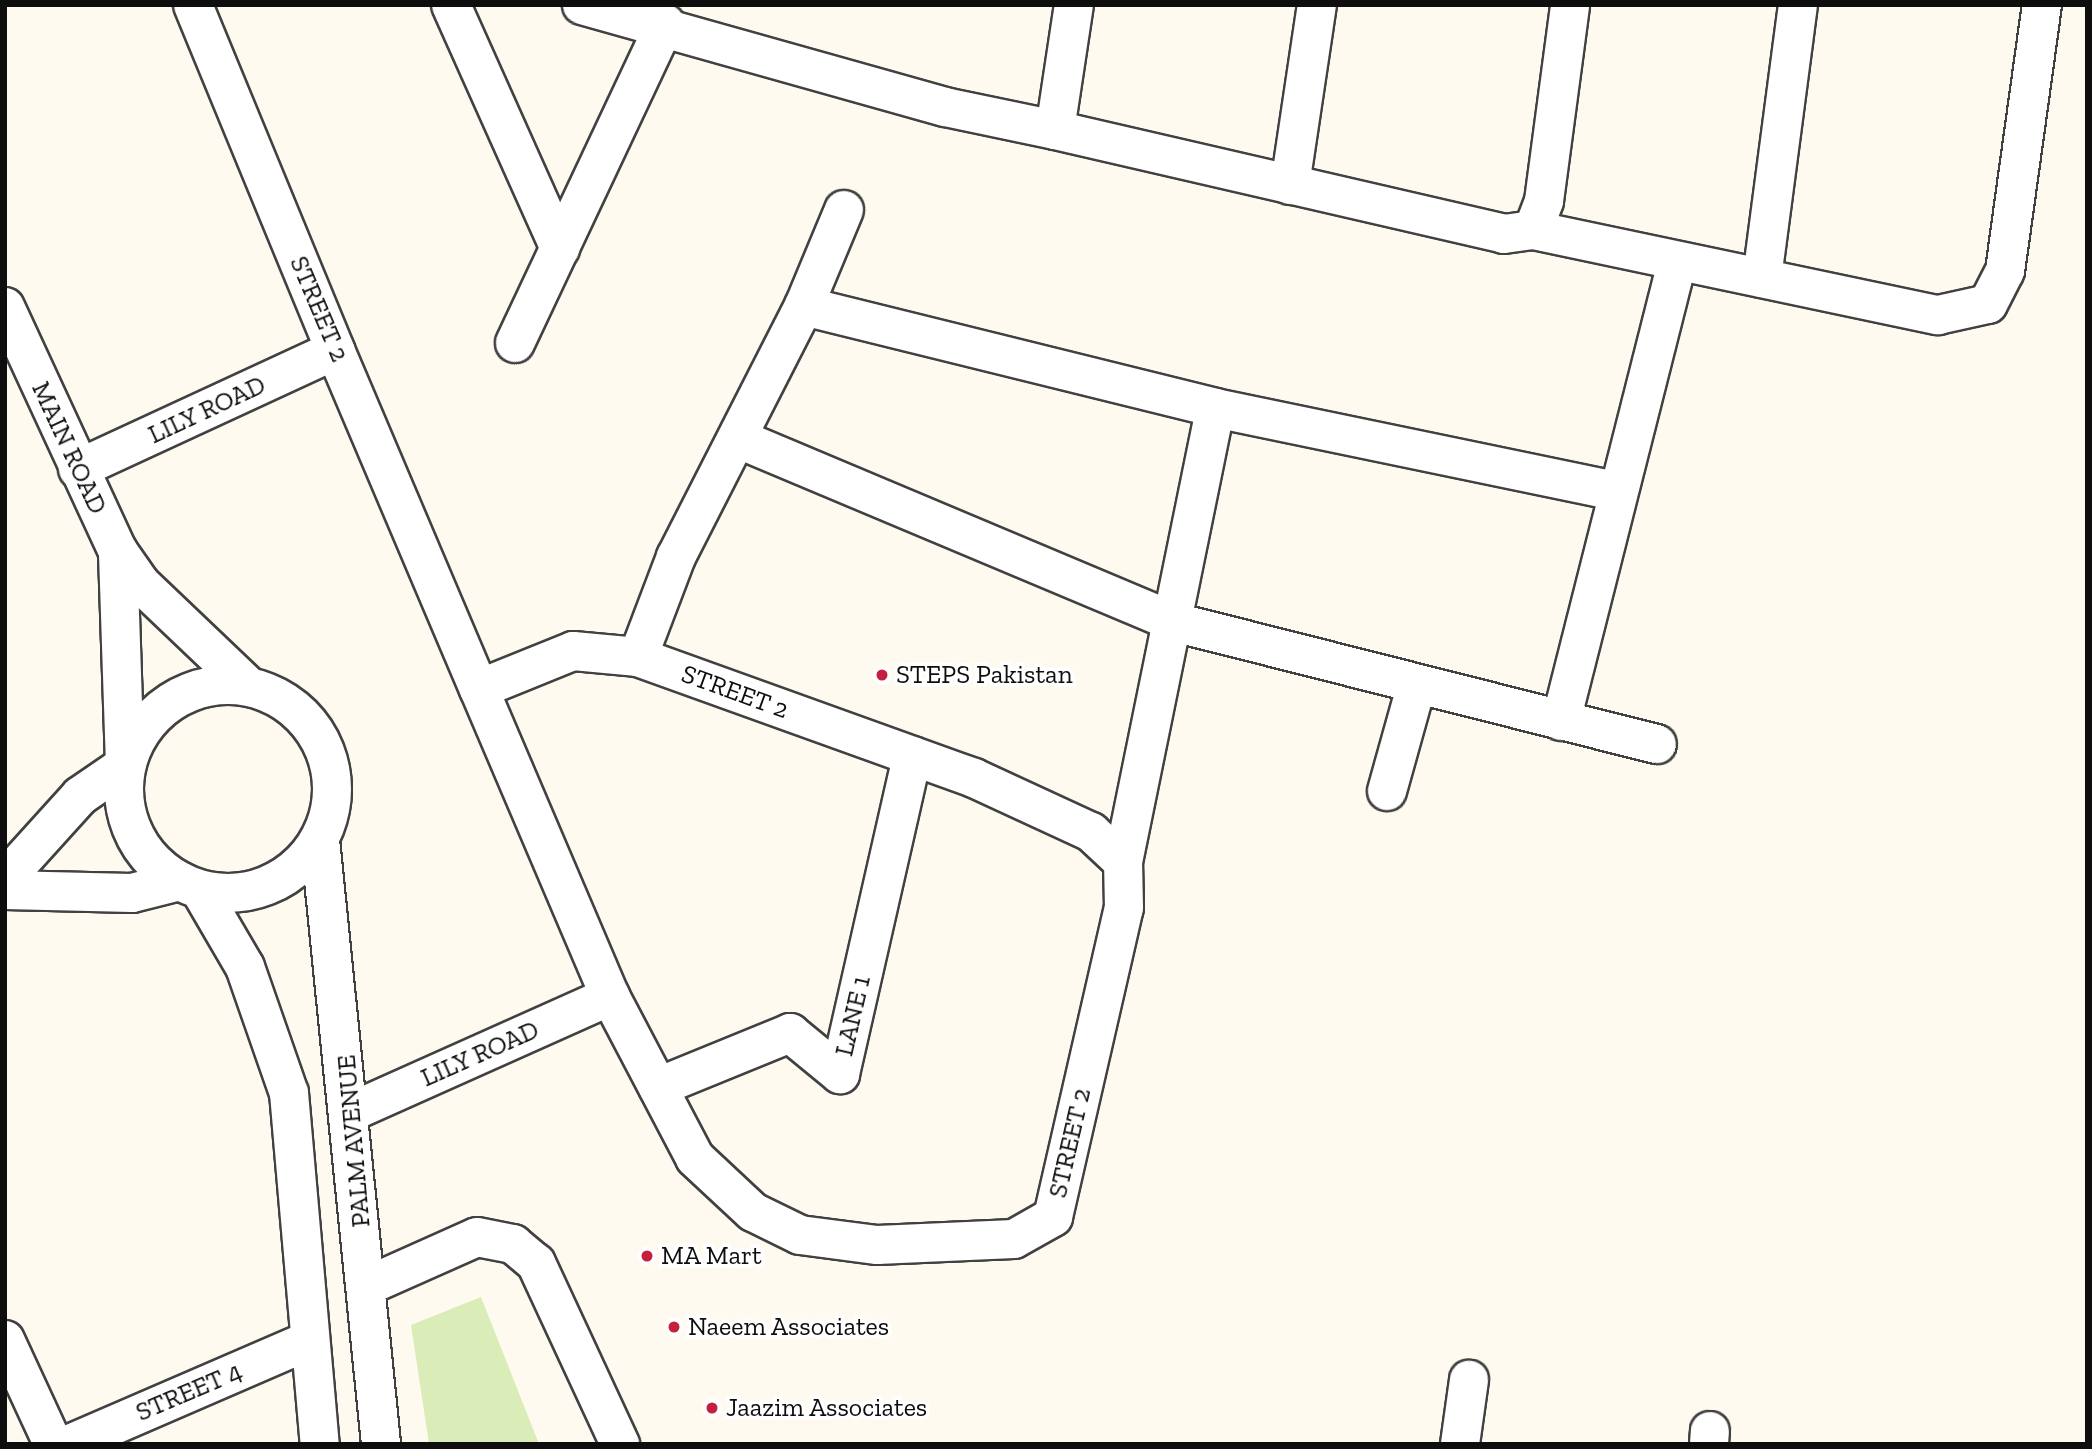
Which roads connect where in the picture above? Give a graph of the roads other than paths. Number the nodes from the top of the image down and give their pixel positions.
1 (193, 5) edge
2 (451, 5) edge
3 (582, 5) edge
4 (1074, 5) edge
5 (1317, 5) edge
6 (1570, 5) edge
7 (1798, 5) edge
8 (2042, 5) edge
9 (665, 24) junction
10 (1055, 130) junction
11 (1290, 185) junction
12 (844, 210) dead end
13 (1533, 230) junction
14 (559, 249) junction
15 (1677, 261) junction
16 (1762, 278) junction
17 (804, 306) junction
18 (6, 310) edge
19 (515, 342) dead end
20 (335, 350) junction
21 (1215, 408) junction
22 (738, 439) junction
23 (78, 470) junction
24 (1615, 491) junction
25 (118, 551) junction
26 (1174, 622) junction
27 (638, 657) junction
28 (246, 684) junction
29 (1416, 687) junction
30 (479, 689) junction
31 (1562, 721) junction
32 (1657, 744) dead end
33 (912, 756) junction
34 (125, 765) junction
35 (1387, 791) dead end
36 (320, 840) junction
37 (1123, 862) junction
38 (5, 879) edge
39 (190, 886) junction
40 (5, 890) edge
41 (610, 996) junction
42 (658, 1087) junction
43 (351, 1112) junction
44 (367, 1286) junction
45 (5, 1340) edge
46 (308, 1341) junction
47 (1469, 1380) dead end
48 (53, 1444) edge
49 (70, 1444) edge
50 (320, 1444) edge
51 (381, 1444) edge
52 (620, 1444) edge
53 (1460, 1444) edge

1 - 20 street, STREET 2
2 - 14 street
3 - 9 street
4 - 10 street
5 - 11 street
6 - 13 street
7 - 16 street
8 - 16 street
9 - 10 street
9 - 14 street
10 - 11 street
11 - 13 street
12 - 17 street
13 - 15 street
14 - 19 street
15 - 16 street
15 - 24 street
17 - 21 street
17 - 22 street
18 - 23 street, MAIN ROAD
20 - 23 street, LILY ROAD
20 - 30 street, STREET 2
21 - 24 street
21 - 26 street
22 - 26 street
22 - 27 street
23 - 25 street, MAIN ROAD
24 - 31 street
25 - 28 street, MAIN ROAD
25 - 34 street, MAIN ROAD
26 - 29 street
26 - 37 street
27 - 30 street, STREET 2
27 - 33 street, STREET 2
28 - 34 street
28 - 36 street
29 - 31 street
29 - 35 street
30 - 41 street, STREET 2
31 - 32 street
33 - 37 street, STREET 2
33 - 42 street, LANE 1
34 - 38 street
34 - 39 street
36 - 39 street
36 - 43 street, PALM AVENUE
37 - 42 street, STREET 2
39 - 40 street
39 - 46 street
41 - 42 street, STREET 2
41 - 43 street, LILY ROAD
43 - 44 street, PALM AVENUE
44 - 51 street, PALM AVENUE
44 - 52 street
45 - 48 street
46 - 49 street, STREET 4
46 - 50 street
47 - 53 street

